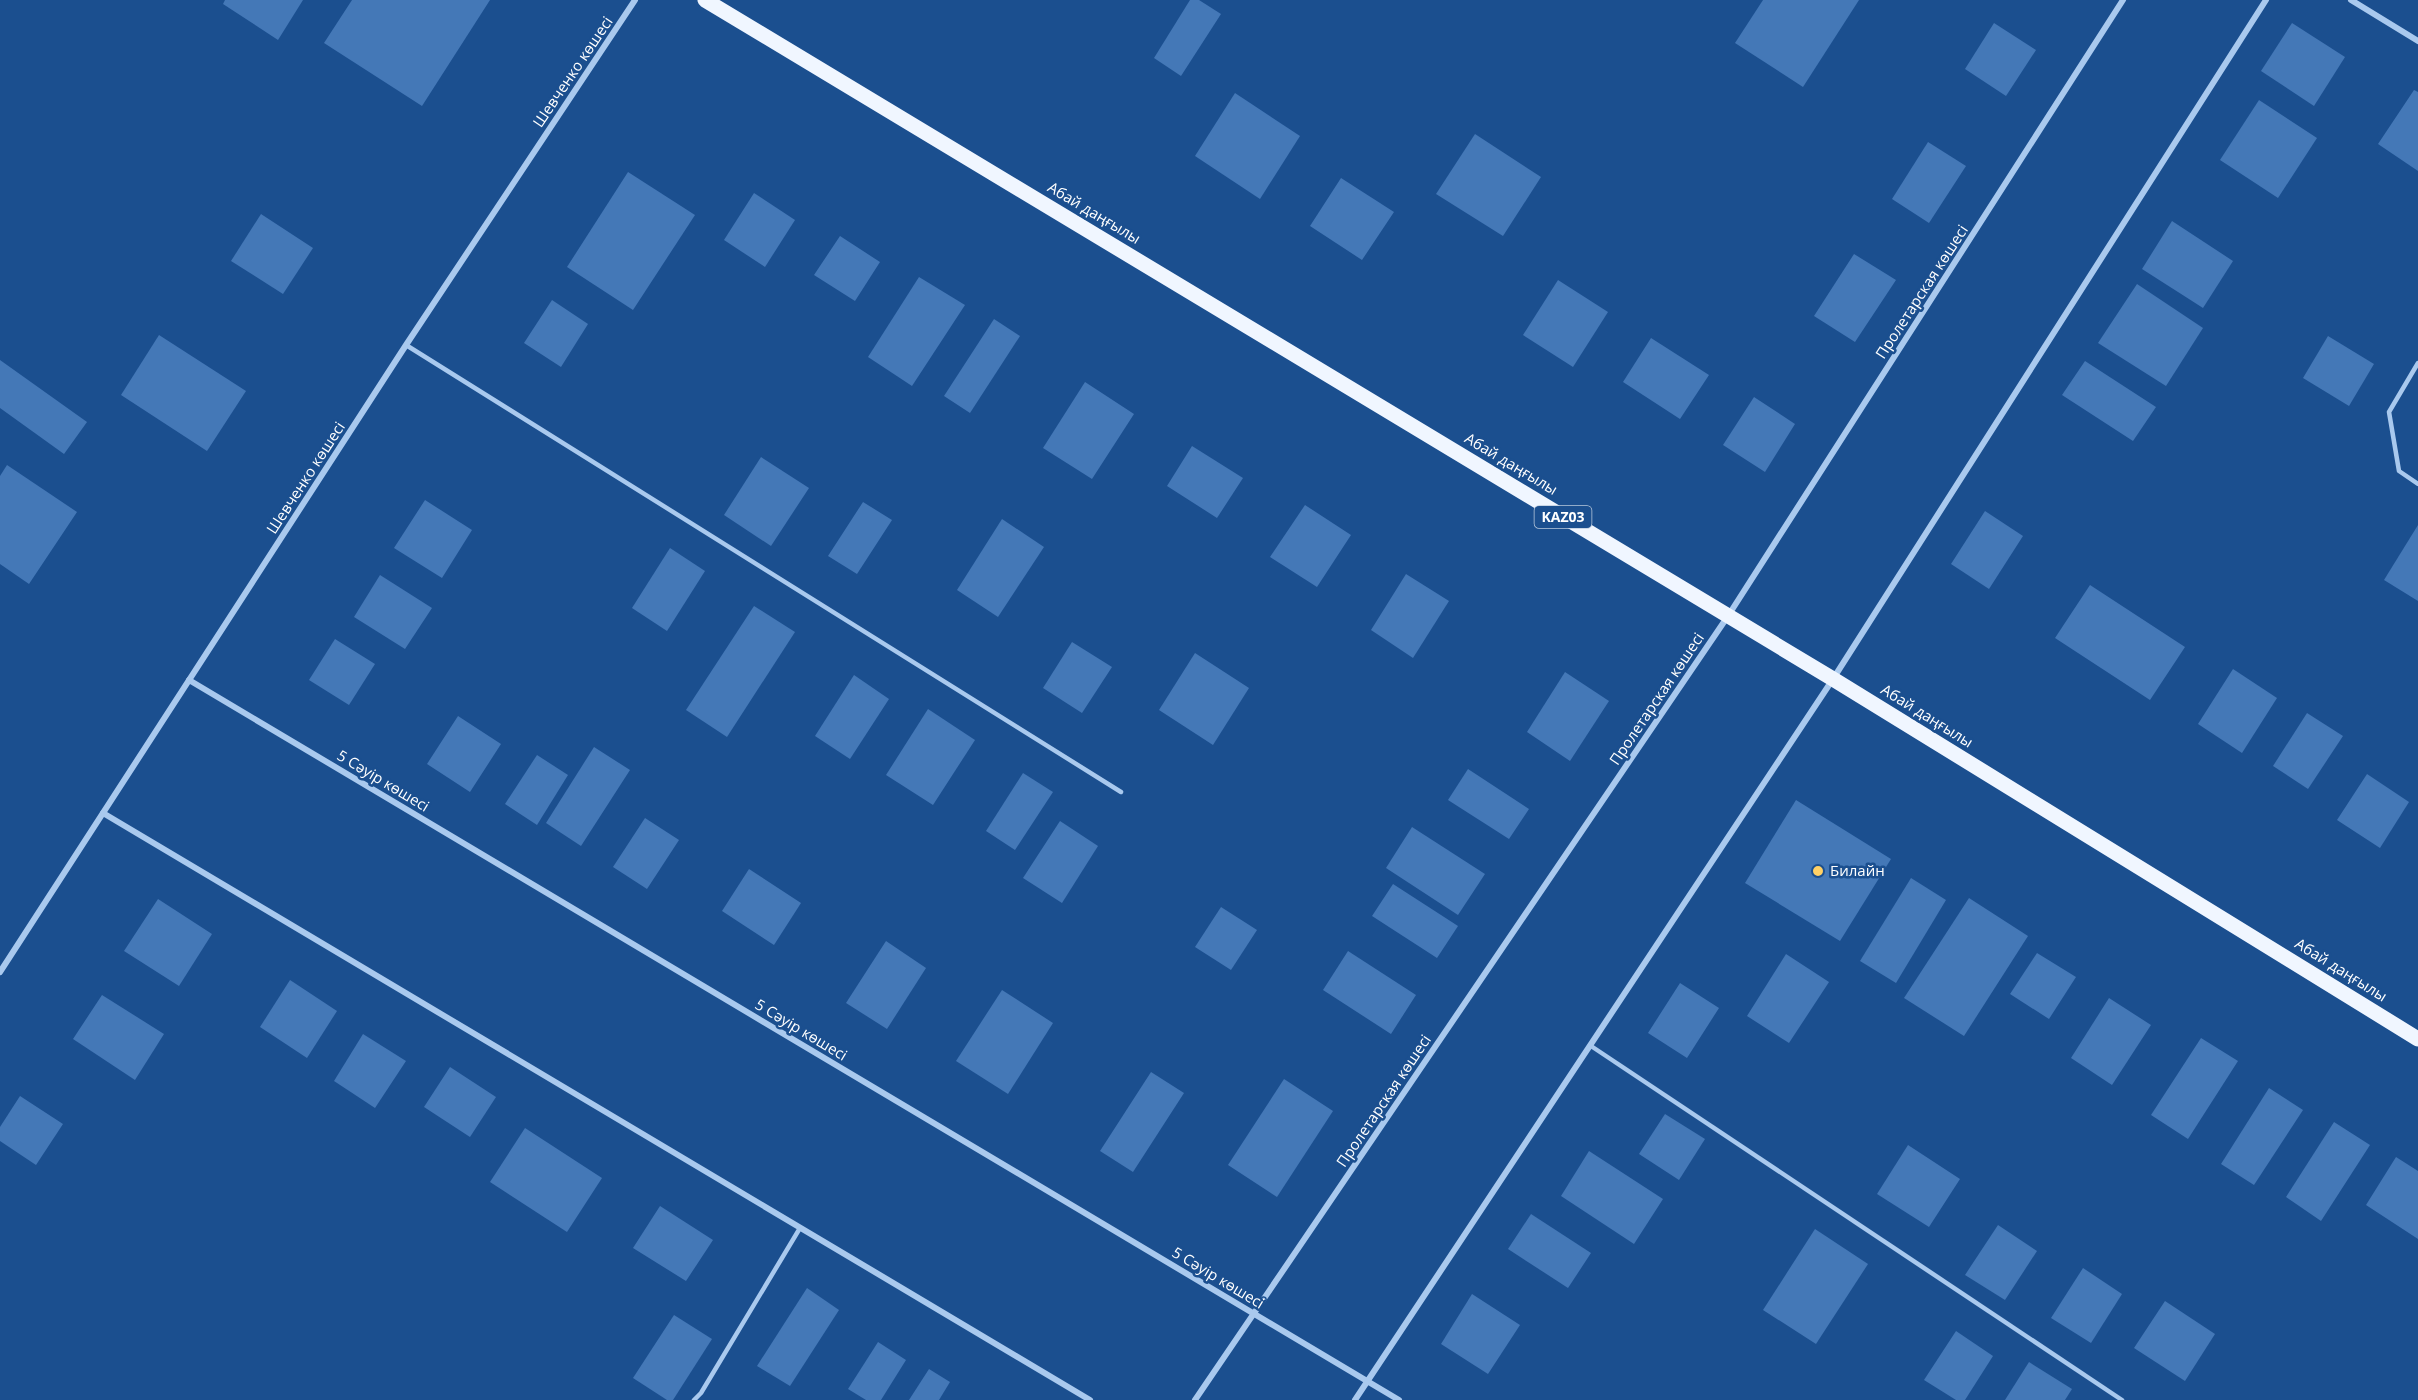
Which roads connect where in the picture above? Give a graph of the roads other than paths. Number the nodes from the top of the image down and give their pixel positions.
1 (635, 0) edge
2 (705, 0) edge
3 (2122, 0) edge
4 (2266, 0) edge
5 (2351, 0) edge
6 (2418, 41) edge
7 (406, 345) junction
8 (2418, 363) edge
9 (2418, 484) edge
10 (1728, 616) junction
11 (1833, 679) junction
12 (189, 680) junction
13 (1120, 792) dead end
14 (103, 813) junction
15 (0, 972) edge
16 (2418, 1039) edge
17 (1591, 1046) junction
18 (801, 1228) junction
19 (1254, 1313) junction
20 (1367, 1381) junction
21 (694, 1400) edge
22 (1090, 1400) edge
23 (1195, 1400) edge
24 (1355, 1400) edge
25 (1399, 1400) edge
26 (2122, 1400) edge

1 - 7 street, Шевченко көшесі
2 - 10 main road, Абай даңғылы / KАZ03
3 - 10 street, Пролетарская көшесі
4 - 11 street
5 - 6 street
7 - 12 street, Шевченко көшесі
7 - 13 lane
8 - 9 lane
10 - 11 main road, Абай даңғылы / KАZ03
10 - 19 street, Пролетарская көшесі
11 - 16 main road, Абай даңғылы / KАZ03
11 - 17 street
12 - 14 street, Шевченко көшесі
12 - 19 street, 5 Сәуір көшесі
14 - 15 street, Шевченко көшесі
14 - 18 street
17 - 20 street
17 - 26 lane
18 - 21 lane
18 - 22 street
19 - 20 street, 5 Сәуір көшесі
19 - 23 street, Пролетарская көшесі
20 - 24 street
20 - 25 street, 5 Сәуір көшесі

